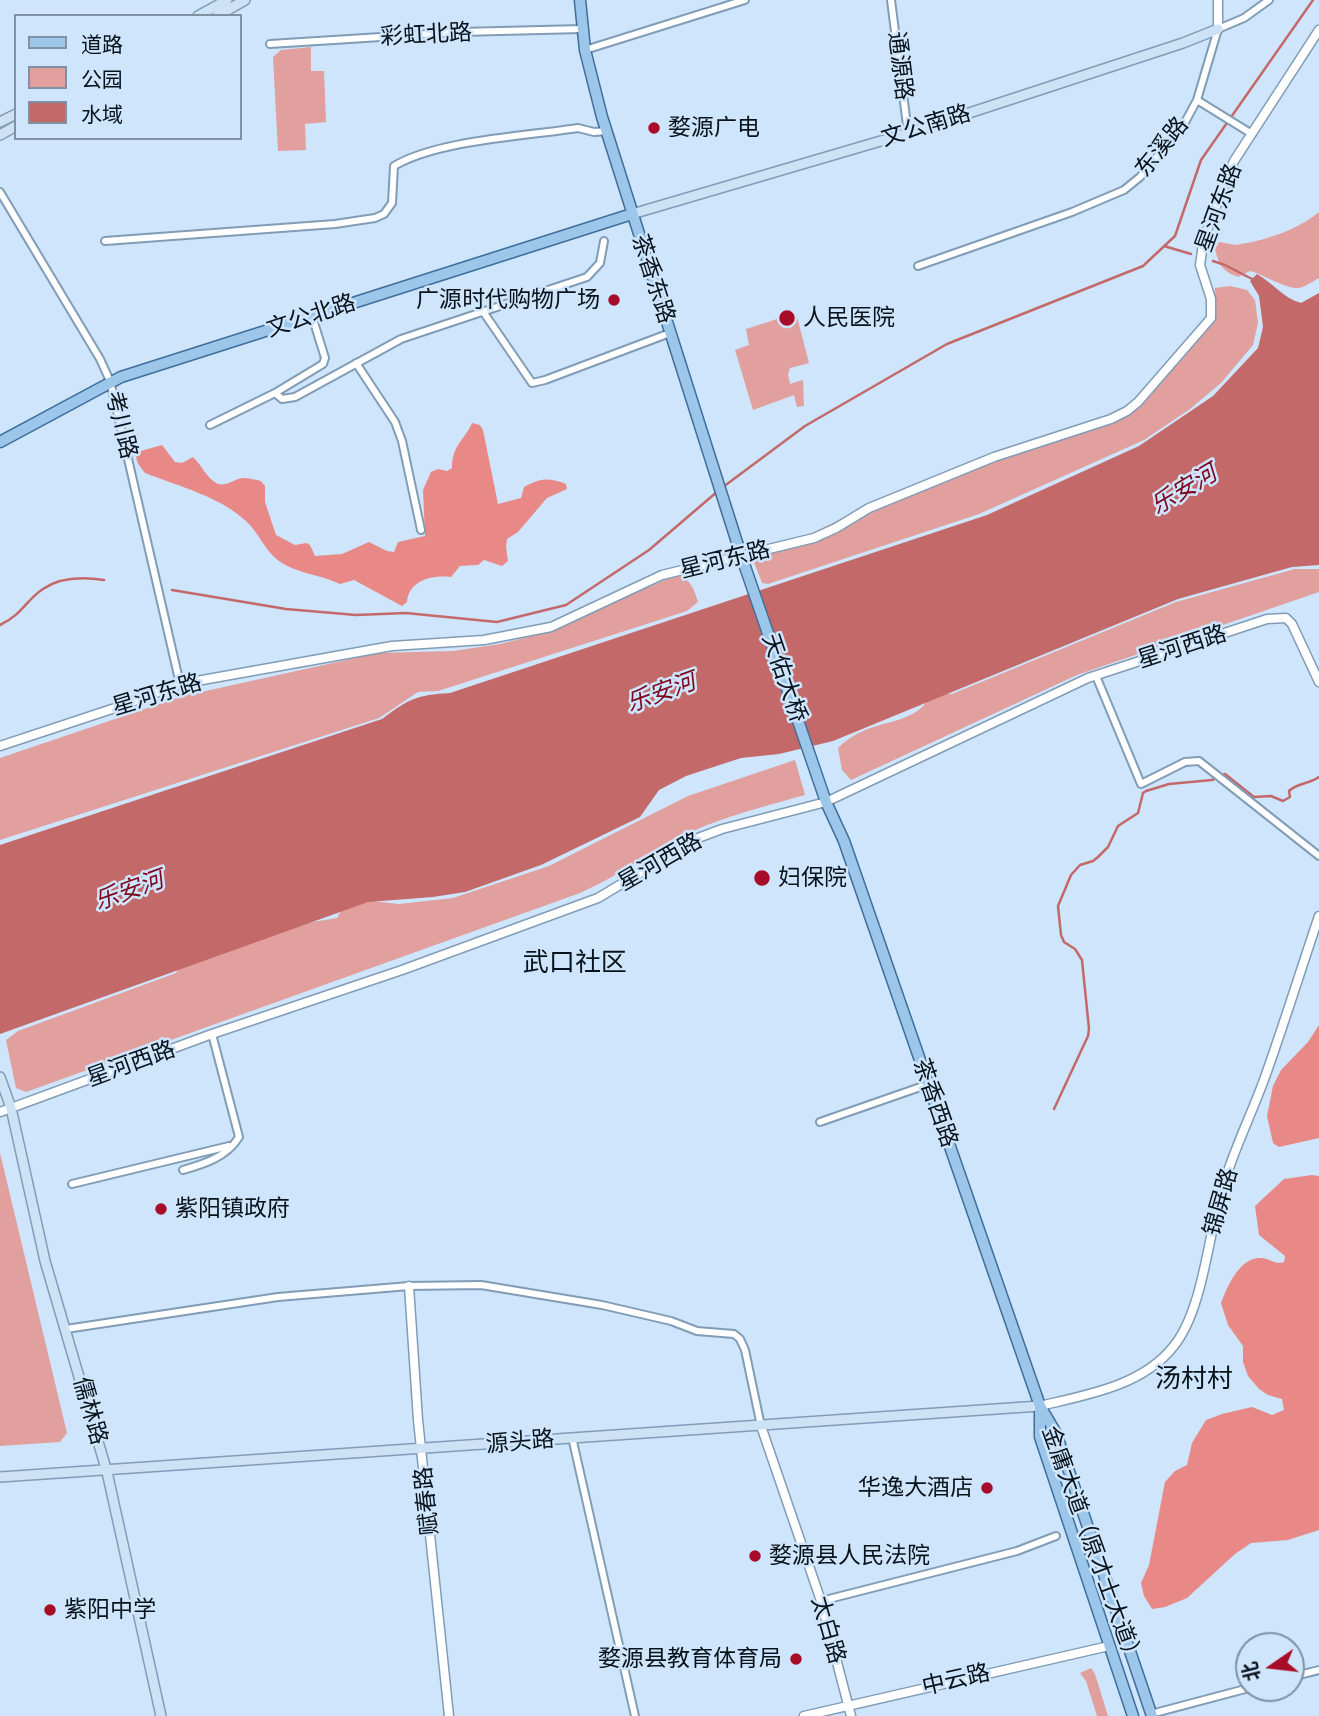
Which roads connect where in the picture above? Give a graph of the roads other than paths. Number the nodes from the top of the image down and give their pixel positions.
1 (245, 0) edge
2 (580, 0) edge
3 (745, 0) edge
4 (891, 0) edge
5 (1218, 0) edge
6 (1269, 0) edge
7 (220, 7) edge
8 (203, 14) edge
9 (582, 29) junction
10 (1218, 29) junction
11 (1319, 30) edge
12 (270, 44) dead end
13 (585, 50) junction
14 (1197, 100) junction
15 (607, 131) junction
16 (908, 133) junction
17 (1252, 134) junction
18 (0, 192) edge
19 (632, 214) junction
20 (105, 241) dead end
21 (604, 241) dead end
22 (918, 266) dead end
23 (482, 310) junction
24 (312, 316) junction
25 (670, 333) junction
26 (356, 363) junction
27 (110, 381) junction
28 (275, 393) junction
29 (210, 425) dead end
30 (0, 442) edge
31 (421, 530) dead end
32 (741, 555) junction
33 (1097, 676) junction
34 (1319, 682) edge
35 (180, 684) junction
36 (0, 746) edge
37 (826, 802) junction
38 (1319, 856) edge
39 (1319, 916) edge
40 (212, 1034) junction
41 (0, 1077) edge
42 (929, 1084) junction
43 (10, 1108) junction
44 (0, 1112) edge
45 (820, 1122) dead end
46 (231, 1146) junction
47 (183, 1170) dead end
48 (72, 1184) dead end
49 (409, 1286) junction
50 (66, 1329) junction
51 (1040, 1406) junction
52 (761, 1426) junction
53 (572, 1437) junction
54 (421, 1448) junction
55 (107, 1472) junction
56 (0, 1478) edge
57 (1056, 1536) dead end
58 (821, 1601) junction
59 (1109, 1646) junction
60 (1235, 1692) edge
61 (849, 1705) junction
62 (1151, 1715) edge
63 (161, 1716) edge
64 (450, 1716) edge
65 (635, 1716) edge
66 (804, 1716) edge
67 (851, 1716) edge
68 (1133, 1716) edge

1 - 7 main road
2 - 9 main road, 茶香东路
3 - 13 street
4 - 16 street, 通源路
5 - 10 street
6 - 10 street
7 - 8 main road
9 - 12 street, 彩虹北路
9 - 13 main road, 茶香东路
10 - 14 street, 东溪路
10 - 16 main road, 文公南路
11 - 17 street
13 - 15 main road, 茶香东路
14 - 17 street
14 - 22 street, 东溪路
15 - 19 main road, 茶香东路
15 - 20 street
16 - 19 main road, 文公南路
17 - 32 street, 星河东路
18 - 27 street, 考川路
19 - 24 main road, 文公北路
19 - 25 main road, 茶香东路
21 - 23 street
23 - 25 street
23 - 26 street
24 - 27 main road, 文公北路
24 - 28 street
25 - 32 main road, 茶香东路
26 - 28 street
26 - 31 street
27 - 30 main road, 文公北路
27 - 35 street, 考川路
28 - 29 street
32 - 35 street, 星河东路
32 - 37 main road, 天佑大桥
33 - 34 street, 星河西路
33 - 37 street, 星河西路
33 - 38 street
35 - 36 street, 星河东路
37 - 40 street, 星河西路
37 - 42 main road, 茶香西路
39 - 51 street, 锦屏路
40 - 43 street, 星河西路
40 - 46 street
41 - 43 main road, 儒林路
42 - 45 street
42 - 51 main road, 茶香西路
43 - 44 street, 星河西路
43 - 50 main road, 儒林路
46 - 47 street
46 - 48 street
49 - 50 street
49 - 52 street
49 - 54 street, 赋春路
50 - 55 main road, 儒林路
51 - 52 main road, 源头路
51 - 59 main road, 金庸大道（原才士大道）
51 - 62 main road, 金庸大道（原才士大道）
52 - 53 main road, 源头路
52 - 58 street, 太白路
53 - 54 main road, 源头路
53 - 65 street
54 - 55 main road, 源头路
54 - 64 street, 赋春路
55 - 56 main road, 源头路
55 - 63 main road, 儒林路
57 - 58 street
58 - 61 street, 太白路
59 - 61 street, 中云路
59 - 68 main road, 金庸大道（原才士大道）
60 - 62 street
61 - 66 street, 中云路
61 - 67 street, 太白路

